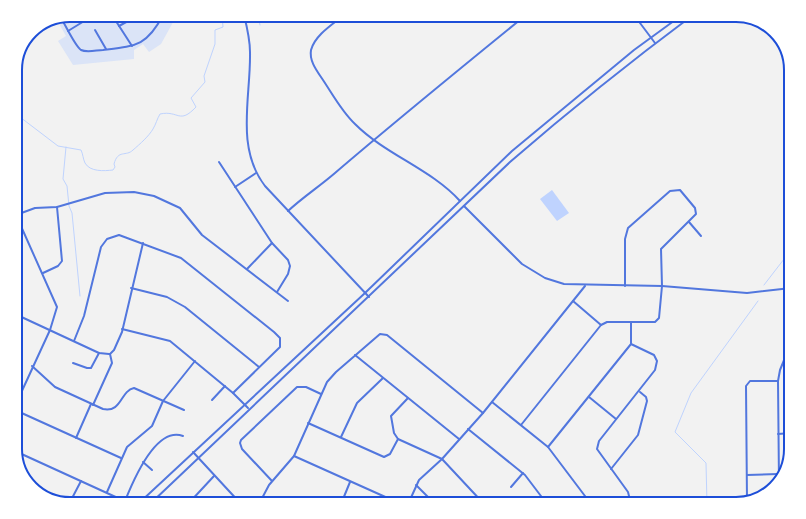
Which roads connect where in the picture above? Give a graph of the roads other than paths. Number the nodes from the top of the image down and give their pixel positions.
1 (83, 22) edge
2 (116, 22) edge
3 (126, 22) edge
4 (159, 22) edge
5 (245, 22) edge
6 (336, 22) edge
7 (517, 22) edge
8 (639, 22) edge
9 (673, 22) edge
10 (684, 22) edge
11 (64, 23) edge
12 (119, 26) junction
13 (95, 30) dead end
14 (68, 31) junction
15 (651, 38) junction
16 (655, 43) junction
17 (132, 46) junction
18 (106, 49) junction
19 (373, 139) junction
20 (219, 162) dead end
21 (256, 173) junction
22 (235, 186) junction
23 (460, 201) junction
24 (464, 206) junction
25 (56, 207) junction
26 (22, 212) edge
27 (288, 212) junction
28 (689, 222) junction
29 (22, 229) edge
30 (701, 236) dead end
31 (142, 243) junction
32 (272, 243) junction
33 (412, 248) junction
34 (416, 252) junction
35 (247, 269) junction
36 (42, 273) junction
37 (585, 286) junction
38 (625, 286) junction
39 (662, 286) junction
40 (131, 288) junction
41 (784, 289) edge
42 (277, 292) junction
43 (365, 293) junction
44 (369, 296) junction
45 (288, 301) dead end
46 (573, 301) junction
47 (22, 317) edge
48 (631, 323) junction
49 (601, 325) junction
50 (122, 329) junction
51 (50, 330) junction
52 (323, 331) junction
53 (327, 335) junction
54 (74, 342) junction
55 (631, 344) junction
56 (99, 353) junction
57 (110, 354) junction
58 (355, 355) junction
59 (293, 359) junction
60 (784, 360) edge
61 (195, 361) junction
62 (73, 363) dead end
63 (297, 363) junction
64 (32, 366) junction
65 (259, 367) junction
66 (383, 378) junction
67 (778, 381) junction
68 (225, 386) junction
69 (22, 390) edge
70 (640, 392) junction
71 (233, 393) junction
72 (321, 394) junction
73 (589, 397) junction
74 (408, 398) junction
75 (212, 400) dead end
76 (163, 401) junction
77 (492, 402) junction
78 (244, 404) junction
79 (92, 405) junction
80 (248, 408) junction
81 (184, 410) dead end
82 (22, 413) edge
83 (483, 413) junction
84 (616, 419) junction
85 (308, 423) junction
86 (521, 425) junction
87 (468, 429) junction
88 (778, 434) junction
89 (784, 434) edge
90 (183, 436) dead end
91 (341, 437) junction
92 (76, 438) junction
93 (398, 439) junction
94 (459, 439) junction
95 (548, 447) junction
96 (193, 452) junction
97 (22, 453) edge
98 (294, 456) junction
99 (121, 458) junction
100 (198, 458) junction
101 (442, 460) junction
102 (143, 462) junction
103 (610, 469) junction
104 (152, 470) dead end
105 (523, 473) junction
106 (778, 473) edge
107 (778, 474) edge
108 (747, 475) junction
109 (214, 476) junction
110 (81, 481) junction
111 (272, 481) junction
112 (350, 482) junction
113 (416, 485) junction
114 (511, 488) dead end
115 (107, 492) junction
116 (747, 496) edge
117 (73, 497) edge
118 (117, 497) edge
119 (127, 497) edge
120 (145, 497) edge
121 (157, 497) edge
122 (194, 497) edge
123 (234, 497) edge
124 (262, 497) edge
125 (344, 497) edge
126 (385, 497) edge
127 (411, 497) edge
128 (428, 497) edge
129 (477, 497) edge
130 (541, 497) edge
131 (586, 497) edge
132 (629, 497) edge

1 - 14 street
2 - 12 street
3 - 12 street
4 - 17 street
5 - 21 street
6 - 19 street
7 - 19 street
8 - 15 street
9 - 15 street
10 - 16 street
11 - 14 street
12 - 17 street
13 - 18 street
14 - 18 street
15 - 16 street
15 - 23 street
16 - 24 street
17 - 18 street
19 - 23 street
19 - 27 street
20 - 22 street
21 - 22 street
21 - 27 street
22 - 32 street
23 - 24 street
23 - 33 street
24 - 34 street
24 - 37 street
25 - 26 street
25 - 35 street
25 - 36 street
27 - 43 street
28 - 30 street
28 - 38 street
28 - 39 street
29 - 36 street
31 - 40 street
31 - 54 street
31 - 65 street
32 - 35 street
32 - 42 street
33 - 34 street
33 - 43 street
34 - 44 street
35 - 42 street
36 - 51 street
37 - 38 street
37 - 46 street
38 - 39 street
39 - 41 street
39 - 48 street
40 - 50 street
40 - 65 street
42 - 45 street
43 - 44 street
43 - 52 street
44 - 53 street
46 - 49 street
46 - 77 street
47 - 51 street
48 - 49 street
48 - 55 street
49 - 86 street
50 - 57 street
50 - 61 street
51 - 54 street
51 - 64 street
52 - 53 street
52 - 59 street
53 - 63 street
54 - 56 street
55 - 70 street
55 - 73 street
56 - 57 street
56 - 62 street
57 - 79 street
58 - 66 street
58 - 72 street
58 - 83 street
59 - 63 street
59 - 78 street
60 - 67 street
61 - 68 street
61 - 76 street
63 - 80 street
64 - 69 street
64 - 79 street
65 - 71 street
66 - 74 street
66 - 91 street
67 - 88 street
67 - 108 street
68 - 71 street
68 - 75 street
70 - 84 street
70 - 103 street
71 - 78 street
72 - 85 street
72 - 111 street
73 - 84 street
73 - 95 street
74 - 93 street
74 - 94 street
76 - 79 street
76 - 81 street
76 - 99 street
77 - 83 street
77 - 86 street
78 - 80 street
78 - 96 street
79 - 92 street
80 - 100 street
82 - 92 street
83 - 87 street
84 - 103 street
85 - 91 street
85 - 98 street
86 - 95 street
87 - 94 street
87 - 105 street
88 - 89 street
88 - 106 street
90 - 102 street
91 - 93 street
92 - 99 street
93 - 101 street
94 - 101 street
95 - 131 street
96 - 100 street
96 - 120 street
97 - 110 street
98 - 111 street
98 - 112 street
99 - 115 street
100 - 109 street
100 - 121 street
101 - 113 street
101 - 129 street
102 - 104 street
102 - 119 street
103 - 132 street
105 - 114 street
105 - 130 street
107 - 108 street
108 - 116 street
109 - 122 street
109 - 123 street
110 - 115 street
110 - 117 street
111 - 124 street
112 - 125 street
112 - 126 street
113 - 127 street
113 - 128 street
115 - 118 street

